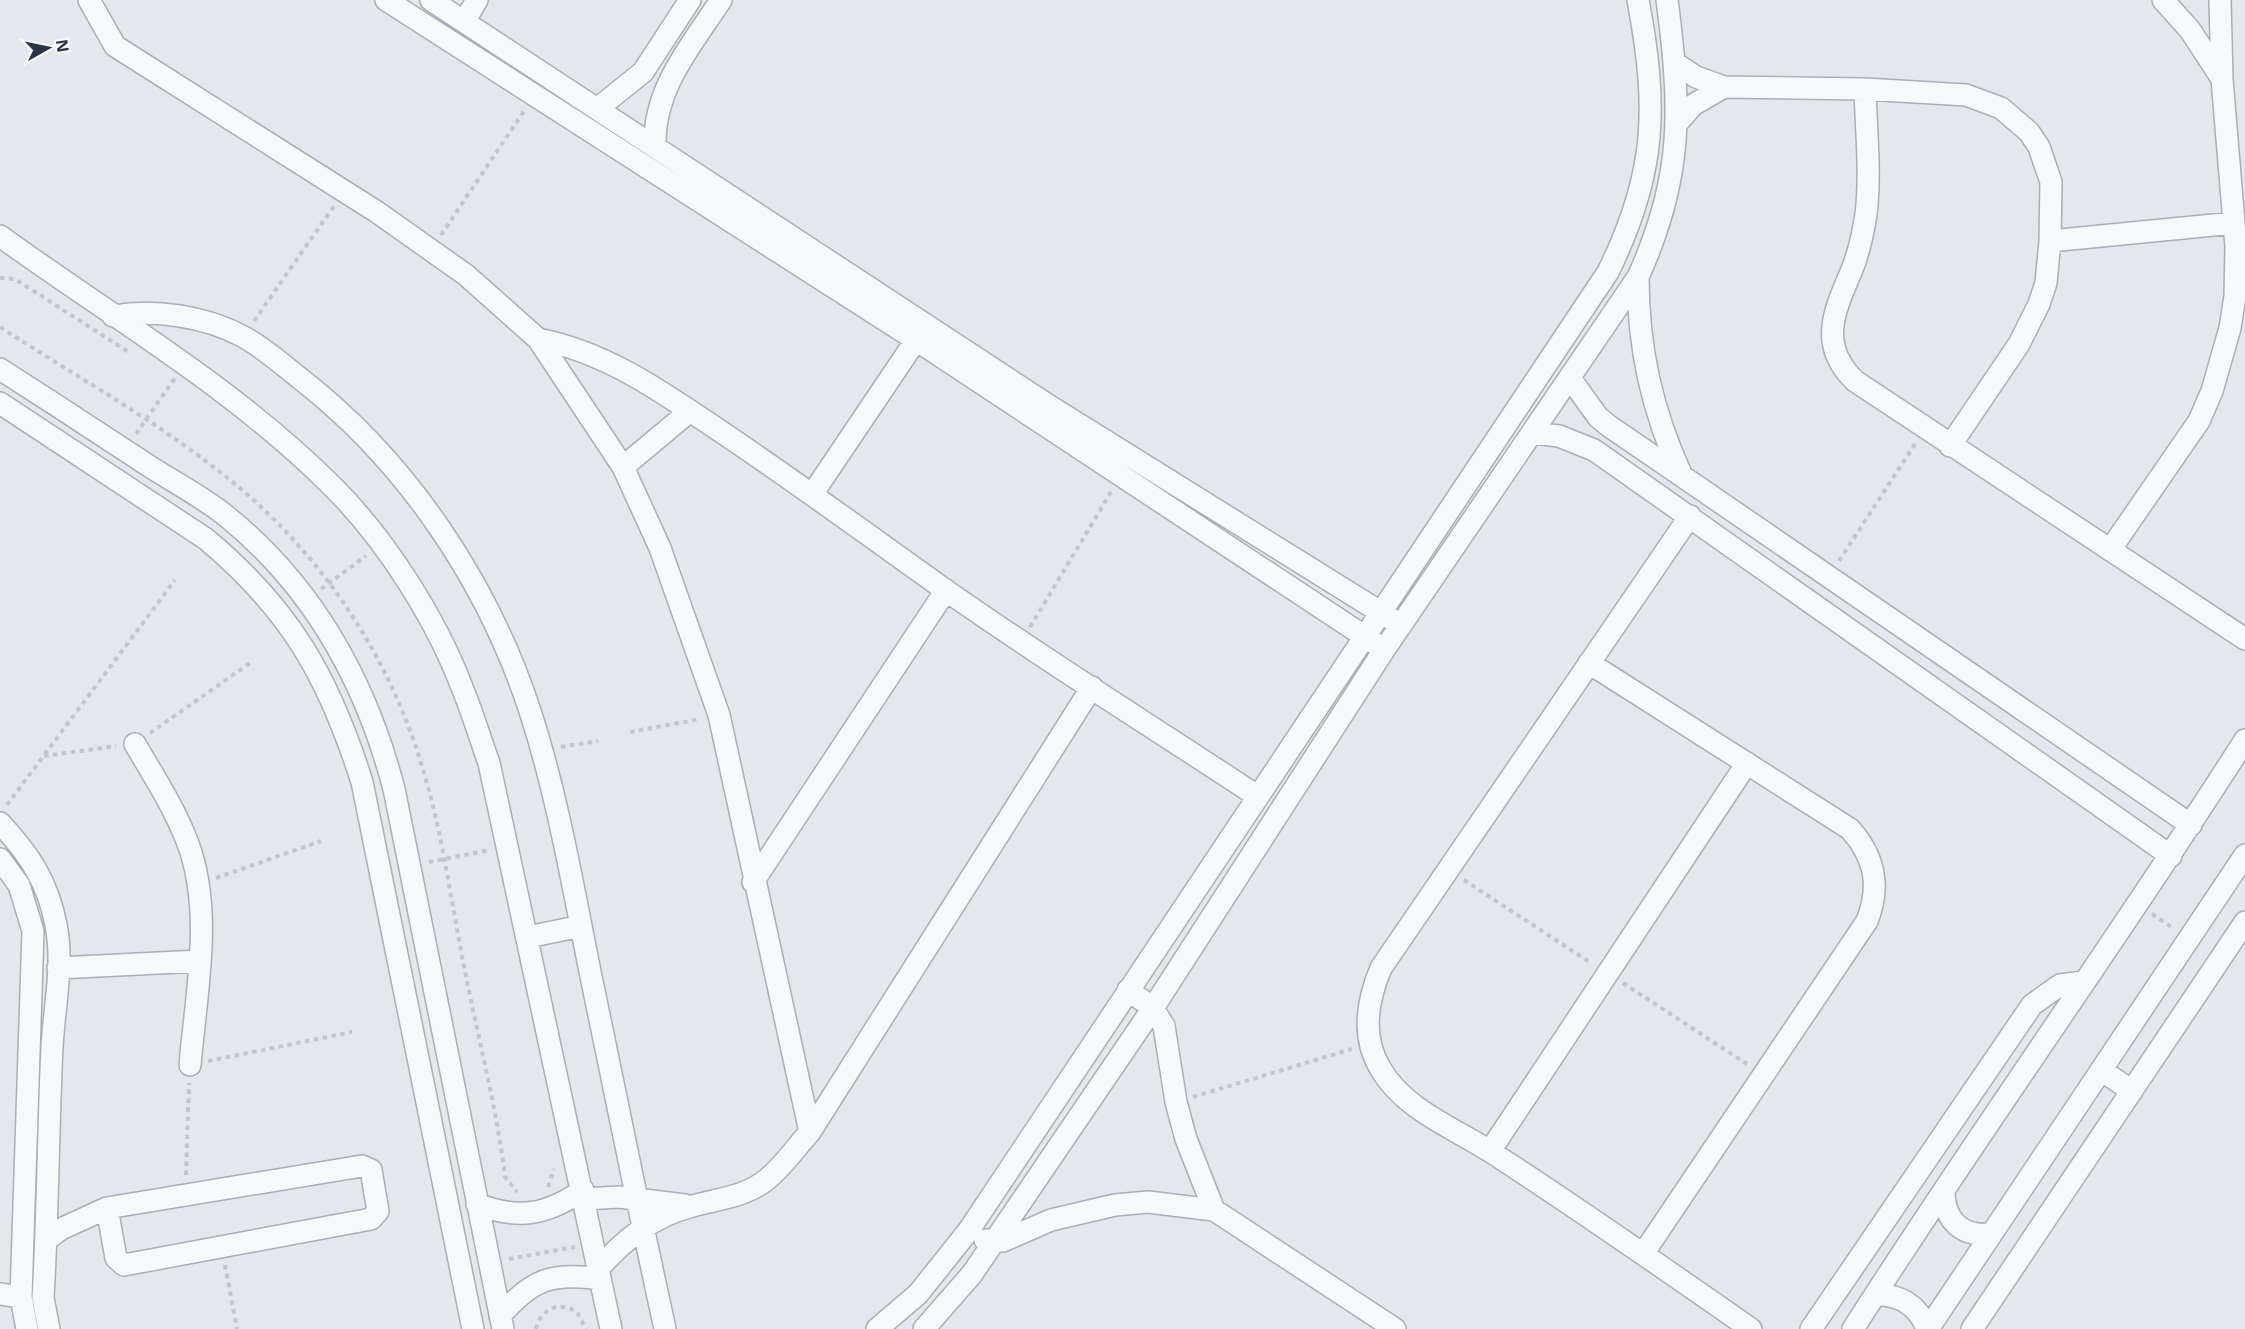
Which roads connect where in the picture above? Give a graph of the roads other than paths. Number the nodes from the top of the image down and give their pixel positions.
1 (89, 0) edge
2 (386, 0) edge
3 (431, 0) edge
4 (477, 0) edge
5 (690, 0) edge
6 (722, 0) edge
7 (1638, 0) edge
8 (1667, 0) edge
9 (2163, 0) edge
10 (2220, 0) edge
11 (464, 21) junction
12 (665, 41) junction
13 (684, 55) junction
14 (1675, 63) junction
15 (2222, 79) junction
16 (1724, 87) junction
17 (1865, 89) junction
18 (597, 109) junction
19 (1678, 122) junction
20 (655, 146) junction
21 (2234, 223) junction
22 (0, 237) edge
23 (2050, 241) junction
24 (1638, 277) junction
25 (113, 316) junction
26 (538, 339) junction
27 (916, 340) junction
28 (0, 369) edge
29 (1570, 378) junction
30 (0, 403) edge
31 (690, 411) junction
32 (1533, 433) junction
33 (1950, 446) junction
34 (623, 467) junction
35 (1674, 471) junction
36 (1651, 489) junction
37 (813, 493) junction
38 (1690, 516) junction
39 (2110, 550) junction
40 (946, 590) junction
41 (1380, 612) junction
42 (1401, 625) junction
43 (1364, 636) junction
44 (2245, 639) edge
45 (1384, 650) junction
46 (1589, 663) junction
47 (1092, 687) junction
48 (2245, 740) edge
49 (135, 744) road end
50 (2099, 762) junction
51 (1747, 763) junction
52 (2082, 793) junction
53 (1257, 796) junction
54 (3, 815) edge
55 (2191, 825) junction
56 (2245, 855) edge
57 (2171, 856) junction
58 (0, 859) edge
59 (753, 882) junction
60 (2245, 922) edge
61 (581, 926) junction
62 (528, 937) junction
63 (199, 962) junction
64 (58, 968) junction
65 (2083, 982) junction
66 (1128, 990) junction
67 (1153, 1008) junction
68 (28, 1046) junction
69 (52, 1049) junction
70 (190, 1065) road end
71 (2101, 1070) junction
72 (2132, 1091) junction
73 (810, 1132) junction
74 (1490, 1151) junction
75 (1944, 1193) junction
76 (584, 1194) junction
77 (636, 1200) junction
78 (477, 1204) junction
79 (691, 1206) junction
80 (107, 1208) junction
81 (1214, 1209) junction
82 (643, 1228) junction
83 (969, 1230) junction
84 (1990, 1234) junction
85 (46, 1240) junction
86 (993, 1242) junction
87 (1643, 1254) junction
88 (600, 1273) junction
89 (0, 1294) edge
90 (1875, 1295) junction
91 (21, 1297) junction
92 (502, 1323) edge
93 (27, 1329) edge
94 (50, 1329) edge
95 (473, 1329) edge
96 (611, 1329) edge
97 (665, 1329) edge
98 (877, 1329) edge
99 (924, 1329) edge
100 (1395, 1329) edge
101 (1751, 1329) edge
102 (1811, 1329) edge
103 (1853, 1329) edge
104 (1928, 1329) edge
105 (1972, 1329) edge

1 - 26 street
2 - 27 street
3 - 11 street
4 - 11 street
5 - 12 street
6 - 13 street
7 - 41 street
8 - 14 street
9 - 15 street
10 - 15 street
11 - 18 street
12 - 13 street
12 - 18 street
13 - 20 street
14 - 16 street
14 - 19 street
15 - 21 street
16 - 17 street
16 - 19 street
17 - 23 street
17 - 33 street
18 - 20 street
19 - 24 street
20 - 41 street
21 - 23 street
21 - 39 street
22 - 25 street
23 - 33 street
24 - 29 street
24 - 35 street
25 - 61 street
25 - 62 street
26 - 31 street
26 - 34 street
27 - 37 street
27 - 43 street
28 - 78 street
29 - 32 street
29 - 35 street
30 - 95 street
31 - 34 street
31 - 37 street
32 - 36 street
32 - 42 street
33 - 39 street
34 - 59 street
35 - 36 street
35 - 50 street
36 - 38 street
37 - 40 street
38 - 46 street
38 - 52 street
39 - 44 street
40 - 47 street
40 - 59 street
41 - 42 street
41 - 43 street
42 - 45 street
43 - 45 street
43 - 53 street
45 - 67 street
46 - 51 street
46 - 74 street
47 - 53 street
47 - 73 street
48 - 55 street
49 - 63 street
50 - 52 street
50 - 55 street
51 - 74 street
51 - 87 street
52 - 57 street
53 - 66 street
54 - 64 street
55 - 57 street
56 - 71 street
57 - 65 street
58 - 68 street
59 - 73 street
60 - 72 street
61 - 62 street
61 - 77 street
62 - 76 street
63 - 64 street
63 - 70 street
64 - 69 street
65 - 75 street
65 - 102 street
66 - 67 street
66 - 83 street
67 - 81 street
67 - 86 street
68 - 69 street
68 - 91 street
69 - 85 street
71 - 72 street
71 - 84 street
72 - 105 street
73 - 79 street
74 - 87 street
75 - 84 street
75 - 90 street
76 - 77 street
76 - 78 street
76 - 88 street
77 - 79 street
77 - 82 street
78 - 92 street
79 - 82 street
80 - 80 street
80 - 85 street
81 - 86 street
81 - 100 street
82 - 88 street
82 - 97 street
83 - 86 street
83 - 98 street
84 - 104 street
85 - 94 street
86 - 99 street
87 - 101 street
88 - 92 street
88 - 96 street
89 - 91 street
90 - 103 street
90 - 104 street
91 - 93 street

